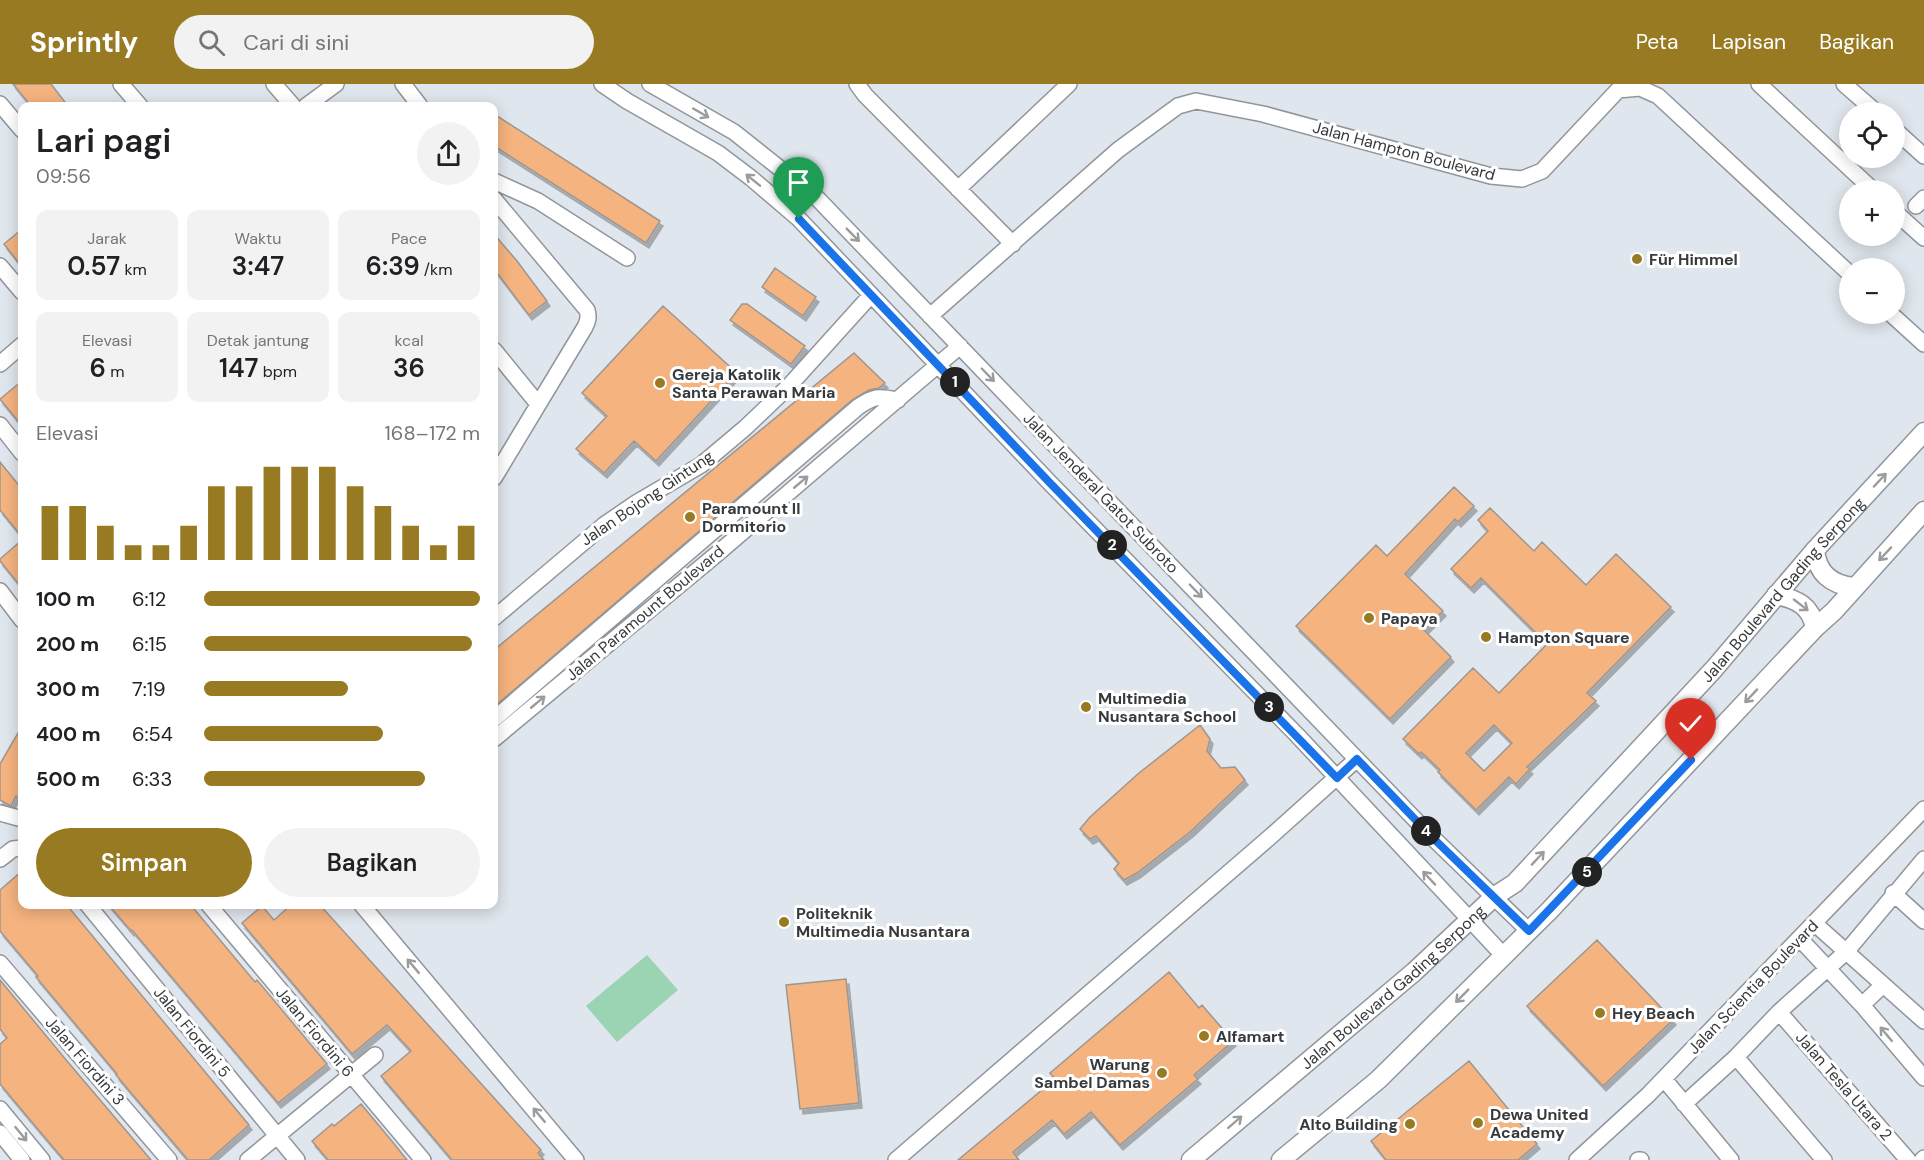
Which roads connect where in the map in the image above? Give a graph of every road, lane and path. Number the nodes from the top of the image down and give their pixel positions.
1 (121, 84) edge
2 (274, 84) edge
3 (336, 84) edge
4 (403, 84) edge
5 (603, 84) edge
6 (650, 84) edge
7 (857, 84) edge
8 (1069, 84) edge
9 (1759, 84) edge
10 (1844, 84) edge
11 (137, 102) edge
12 (290, 102) edge
13 (311, 102) edge
14 (417, 102) edge
15 (1865, 102) edge
16 (0, 104) edge
17 (18, 125) edge
18 (1905, 139) edge
19 (1924, 156) edge
20 (1862, 180) edge
21 (498, 183) edge
22 (958, 189) junction
23 (498, 204) edge
24 (1905, 221) edge
25 (1924, 238) edge
26 (1012, 244) junction
27 (627, 258) dead end
28 (1839, 264) edge
29 (0, 266) edge
30 (18, 287) edge
31 (871, 295) junction
32 (930, 316) junction
33 (1903, 324) edge
34 (1924, 344) edge
35 (960, 346) junction
36 (18, 348) edge
37 (498, 355) edge
38 (0, 364) edge
39 (939, 365) junction
40 (898, 400) junction
41 (538, 404) junction
42 (0, 425) edge
43 (1924, 432) edge
44 (18, 448) edge
45 (498, 471) edge
46 (1924, 511) edge
47 (1815, 550) junction
48 (1854, 587) junction
49 (0, 591) edge
50 (1776, 595) junction
51 (18, 615) edge
52 (498, 615) edge
53 (1815, 628) junction
54 (498, 715) edge
55 (498, 736) edge
56 (1357, 759) junction
57 (1337, 778) junction
58 (1924, 809) edge
59 (0, 813) edge
60 (18, 818) edge
61 (18, 848) edge
62 (0, 859) edge
63 (1924, 859) edge
64 (1893, 894) junction
65 (1495, 896) junction
66 (91, 909) edge
67 (211, 909) edge
68 (365, 909) edge
69 (1469, 921) junction
70 (1924, 921) edge
71 (1814, 923) junction
72 (1529, 931) junction
73 (1800, 939) junction
74 (1846, 952) junction
75 (1503, 955) junction
76 (0, 963) edge
77 (1827, 966) junction
78 (1883, 985) junction
79 (1862, 1005) junction
80 (1779, 1012) junction
81 (1924, 1021) edge
82 (375, 1055) dead end
83 (1736, 1057) junction
84 (351, 1074) junction
85 (1924, 1078) edge
86 (1664, 1079) junction
87 (1682, 1102) junction
88 (0, 1109) edge
89 (0, 1133) edge
90 (277, 1136) junction
91 (22, 1160) edge
92 (42, 1160) edge
93 (169, 1160) edge
94 (248, 1160) edge
95 (297, 1160) edge
96 (423, 1160) edge
97 (576, 1160) edge
98 (896, 1160) edge
99 (1191, 1160) edge
100 (1281, 1160) edge
101 (1577, 1160) edge
102 (1731, 1160) edge
103 (1824, 1160) edge
104 (1908, 1160) edge

1 - 11 street
2 - 12 street
3 - 13 street
4 - 14 street
31 -> 5 street, Jalan Jenderal Gatot Subroto
6 -> 32 street, Jalan Jenderal Gatot Subroto
7 - 22 street
8 - 22 street
9 - 20 street
10 - 15 street
16 - 17 street
18 - 19 street
21 - 27 street
22 - 26 street
23 - 41 street
24 - 25 street
26 - 28 street, Jalan Hampton Boulevard
26 - 32 street, Jalan Hampton Boulevard
29 - 30 street
31 - 39 street, Jalan Jenderal Gatot Subroto
31 - 52 street, Jalan Bojong Gintung
32 - 35 street, Jalan Jenderal Gatot Subroto
33 - 34 street
35 - 39 street, Jalan Paramount Boulevard
35 -> 56 street, Jalan Jenderal Gatot Subroto
36 - 38 street
37 - 41 street
39 - 40 street, Jalan Paramount Boulevard
39 - 57 street, Jalan Jenderal Gatot Subroto
40 - 54 street
55 -> 40 street, Jalan Paramount Boulevard
41 - 45 street
42 - 44 street
47 -> 43 main road, Jalan Boulevard Gading Serpong
46 -> 48 main road
47 - 48 main road
47 - 50 main road, Jalan Boulevard Gading Serpong
48 - 53 main road
49 - 51 street
50 -> 53 main road
65 -> 50 main road, Jalan Boulevard Gading Serpong
53 -> 72 main road
56 - 57 street
56 - 65 street, Jalan Jenderal Gatot Subroto
69 -> 57 street, Jalan Jenderal Gatot Subroto
57 - 98 street
58 - 71 street, Jalan Scientia Boulevard
59 - 60 street
61 - 62 street
63 - 64 street
64 - 70 street
64 - 74 street
65 - 69 main road, Jalan Boulevard Gading Serpong
65 - 72 street, Jalan Jenderal Gatot Subroto
66 - 90 street, Jalan Fiordini 5
67 - 84 street, Jalan Fiordini 6
97 -> 68 street
69 - 75 street, Jalan Jenderal Gatot Subroto
99 -> 69 main road, Jalan Boulevard Gading Serpong
71 - 73 street, Jalan Scientia Boulevard
71 - 74 street
72 - 75 main road
73 - 77 street
73 - 86 street, Jalan Scientia Boulevard
74 - 77 street
74 - 78 street
75 -> 100 main road
76 - 93 street, Jalan Fiordini 3
77 - 79 street
77 - 80 street
78 - 79 street
78 - 81 street
85 -> 79 street
80 - 83 street
80 - 104 street, Jalan Tesla Utara 2
82 - 84 street
83 - 87 street
83 - 103 street
84 - 90 street
84 - 96 street, Jalan Fiordini 6
86 - 87 street
86 - 101 street, Jalan Scientia Boulevard
87 - 102 street
88 -> 92 street
89 - 91 street
90 - 94 street
90 - 95 street, Jalan Fiordini 5

